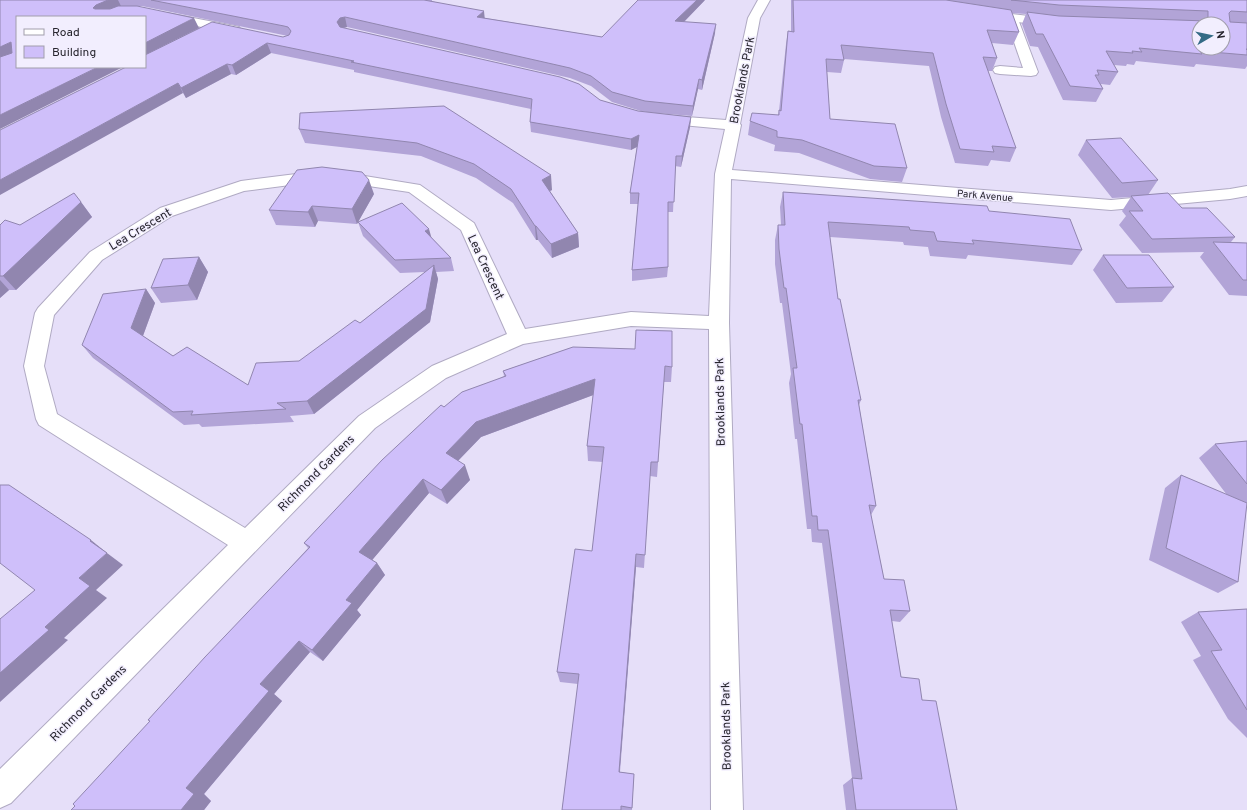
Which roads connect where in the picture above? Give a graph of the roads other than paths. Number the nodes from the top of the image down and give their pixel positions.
1 (764, 0) edge
2 (972, 13) edge
3 (157, 14) edge
4 (1012, 19) junction
5 (1068, 24) edge
6 (215, 26) junction
7 (244, 32) edge
8 (201, 34) edge
9 (1000, 70) dead end
10 (651, 118) edge
11 (734, 125) junction
12 (723, 174) junction
13 (1247, 191) edge
14 (1230, 194) junction
15 (1247, 208) edge
16 (719, 323) junction
17 (519, 336) junction
18 (247, 544) junction
19 (0, 792) edge
20 (727, 810) edge

1 - 11 street, Brooklands Park
2 - 4 street
3 - 6 street
4 - 5 street
4 - 9 street
6 - 7 street
6 - 8 street
10 - 11 street
11 - 12 street, Brooklands Park
12 - 14 street, Park Avenue
12 - 16 street, Brooklands Park
13 - 14 street, Park Avenue
14 - 15 street
16 - 17 street, Richmond Gardens
16 - 20 street, Brooklands Park
17 - 18 street, Richmond Gardens
17 - 18 street, Lea Crescent
18 - 19 street, Richmond Gardens

